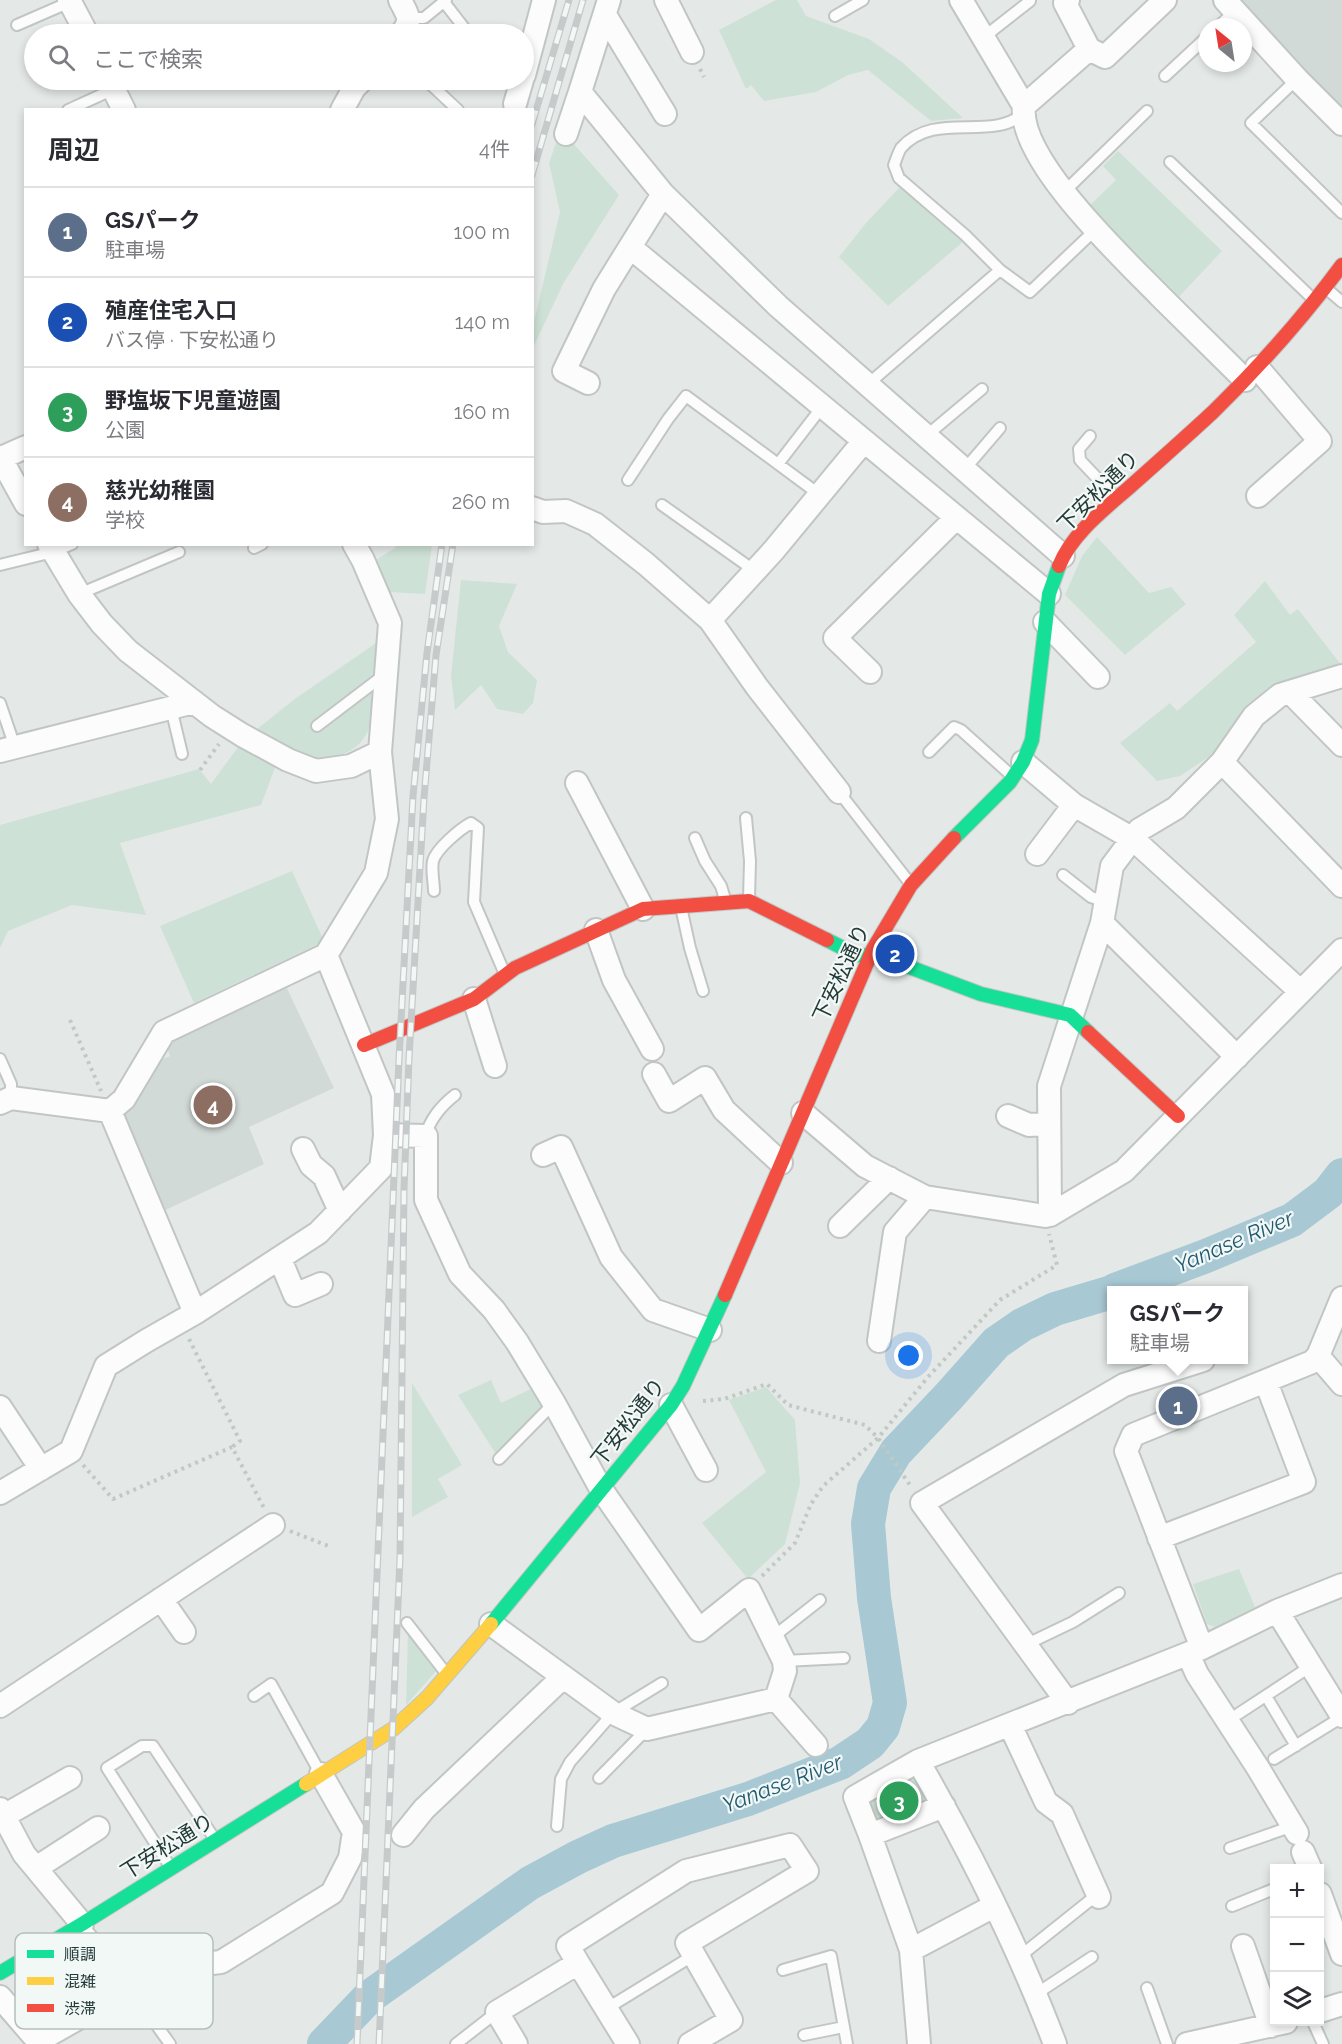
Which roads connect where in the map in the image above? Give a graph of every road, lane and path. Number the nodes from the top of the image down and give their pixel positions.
1 (544, 0) edge
2 (666, 0) edge
3 (863, 0) edge
4 (962, 0) edge
5 (1068, 0) edge
6 (1165, 0) edge
7 (69, 1) edge
8 (445, 1) edge
9 (1030, 1) edge
10 (1230, 6) edge
11 (607, 8) edge
12 (835, 15) dead end
13 (403, 18) edge
14 (82, 24) edge
15 (461, 24) edge
16 (17, 25) dead end
17 (984, 37) junction
18 (534, 38) edge
19 (1198, 45) edge
20 (1089, 49) junction
21 (692, 52) dead end
22 (1165, 76) dead end
23 (1297, 79) junction
24 (101, 90) edge
25 (114, 90) edge
26 (353, 90) edge
27 (437, 90) edge
28 (519, 90) edge
29 (580, 92) junction
30 (515, 104) dead end
31 (71, 108) edge
32 (123, 108) edge
33 (343, 108) edge
34 (456, 108) edge
35 (1024, 110) junction
36 (1147, 111) dead end
37 (665, 114) dead end
38 (1342, 124) edge
39 (566, 134) dead end
40 (1170, 162) dead end
41 (1064, 192) junction
42 (663, 194) junction
43 (1342, 213) edge
44 (1095, 230) junction
45 (630, 247) junction
46 (1342, 265) edge
47 (1000, 270) junction
48 (1325, 288) junction
49 (1315, 302) junction
50 (1342, 302) edge
51 (1251, 374) junction
52 (588, 383) dead end
53 (867, 385) junction
54 (982, 388) dead end
55 (822, 407) junction
56 (1000, 428) dead end
57 (926, 436) junction
58 (1090, 436) dead end
59 (864, 441) junction
60 (24, 448) edge
61 (1, 463) edge
62 (778, 464) junction
63 (964, 470) junction
64 (628, 480) dead end
65 (820, 496) junction
66 (1258, 496) dead end
67 (1117, 499) junction
68 (24, 501) edge
69 (662, 505) dead end
70 (534, 509) edge
71 (956, 518) junction
72 (355, 546) edge
73 (58, 547) edge
74 (180, 552) dead end
75 (1063, 556) junction
76 (0, 565) edge
77 (755, 571) junction
78 (80, 594) junction
79 (1049, 594) junction
80 (710, 620) junction
81 (1045, 622) junction
82 (870, 672) dead end
83 (386, 673) junction
84 (1342, 676) edge
85 (1098, 677) dead end
86 (1290, 692) junction
87 (194, 702) junction
88 (0, 703) edge
89 (171, 708) junction
90 (317, 726) dead end
91 (231, 728) junction
92 (1342, 745) edge
93 (8, 749) edge
94 (380, 752) junction
95 (929, 752) dead end
96 (182, 754) dead end
97 (1222, 762) junction
98 (200, 770) dead end
99 (1018, 770) junction
100 (577, 783) dead end
101 (839, 792) joint
102 (1074, 805) junction
103 (746, 818) dead end
104 (695, 838) dead end
105 (1133, 839) junction
106 (1036, 854) dead end
107 (1063, 875) dead end
108 (911, 885) junction
109 (1342, 886) edge
110 (435, 891) dead end
111 (748, 901) junction
112 (726, 903) junction
113 (680, 906) junction
114 (643, 909) junction
115 (1104, 913) junction
116 (596, 930) junction
117 (1342, 950) edge
118 (326, 955) junction
119 (870, 955) junction
120 (506, 975) junction
121 (703, 991) dead end
122 (1300, 991) junction
123 (474, 999) junction
124 (1070, 1015) junction
125 (70, 1020) dead end
126 (364, 1045) junction
127 (652, 1049) dead end
128 (1237, 1057) junction
129 (0, 1059) edge
130 (495, 1066) dead end
131 (654, 1074) dead end
132 (455, 1095) dead end
133 (5, 1100) edge
134 (110, 1111) junction
135 (803, 1113) junction
136 (1008, 1116) dead end
137 (1178, 1116) junction
138 (1048, 1124) junction
139 (385, 1135) junction
140 (426, 1136) junction
141 (303, 1149) dead end
142 (543, 1155) dead end
143 (781, 1162) junction
144 (889, 1178) junction
145 (925, 1197) junction
146 (340, 1211) junction
147 (1048, 1216) junction
148 (840, 1226) dead end
149 (280, 1259) junction
150 (321, 1284) dead end
151 (1342, 1298) edge
152 (188, 1318) junction
153 (710, 1330) junction
154 (879, 1341) dead end
155 (1318, 1356) junction
156 (1188, 1364) edge
157 (1266, 1382) junction
158 (1342, 1383) edge
159 (554, 1403) junction
160 (671, 1405) junction
161 (0, 1407) edge
162 (878, 1438) junction
163 (232, 1447) junction
164 (71, 1451) junction
165 (499, 1459) dead end
166 (40, 1469) junction
167 (706, 1470) dead end
168 (601, 1489) junction
169 (0, 1493) edge
170 (922, 1503) junction
171 (273, 1524) junction
172 (1159, 1538) junction
173 (331, 1546) dead end
174 (1342, 1585) edge
175 (749, 1590) junction
176 (1119, 1593) dead end
177 (161, 1599) junction
178 (820, 1600) dead end
179 (1277, 1611) junction
180 (407, 1623) dead end
181 (491, 1624) junction
182 (184, 1632) dead end
183 (773, 1637) junction
184 (1025, 1645) junction
185 (1195, 1651) junction
186 (844, 1658) dead end
187 (784, 1661) junction
188 (1311, 1666) junction
189 (447, 1675) junction
190 (563, 1677) junction
191 (662, 1683) dead end
192 (254, 1696) dead end
193 (1266, 1696) junction
194 (776, 1698) junction
195 (1068, 1703) junction
196 (0, 1706) edge
197 (613, 1713) junction
198 (1238, 1714) dead end
199 (1342, 1716) edge
200 (1010, 1725) junction
201 (647, 1729) junction
202 (816, 1745) dead end
203 (1296, 1746) junction
204 (1274, 1759) dead end
205 (918, 1761) junction
206 (321, 1774) junction
207 (70, 1778) dead end
208 (599, 1778) dead end
209 (944, 1806) junction
210 (2, 1812) edge
211 (557, 1826) dead end
212 (98, 1828) dead end
213 (403, 1835) dead end
214 (870, 1836) junction
215 (215, 1840) junction
216 (1301, 1845) edge
217 (1230, 1848) dead end
218 (36, 1868) junction
219 (171, 1868) junction
220 (1270, 1891) edge
221 (1099, 1895) joint
222 (1324, 1905) edge
223 (994, 1906) junction
224 (1232, 1906) dead end
225 (82, 1924) junction
226 (67, 1933) edge
227 (89, 1933) edge
228 (1244, 1946) dead end
229 (911, 1950) junction
230 (1342, 1953) edge
231 (694, 1955) junction
232 (1019, 1957) junction
233 (1092, 1957) dead end
234 (213, 1963) edge
235 (578, 1963) junction
236 (15, 1964) edge
237 (783, 1970) dead end
238 (0, 1973) edge
239 (1147, 1988) dead end
240 (1036, 1994) junction
241 (0, 1997) edge
242 (1342, 2004) edge
243 (1270, 2006) edge
244 (606, 2008) junction
245 (1324, 2011) edge
246 (497, 2013) junction
247 (15, 2014) edge
248 (844, 2026) junction
249 (1272, 2026) edge
250 (1315, 2026) edge
251 (28, 2029) edge
252 (59, 2029) edge
253 (160, 2029) edge
254 (804, 2035) dead end
255 (1233, 2039) edge
256 (170, 2044) edge
257 (456, 2044) edge
258 (516, 2044) edge
259 (628, 2044) edge
260 (690, 2044) edge
261 (847, 2044) edge
262 (919, 2044) edge
263 (1055, 2044) edge
264 (1167, 2044) edge
265 (1187, 2044) edge
266 (1323, 2044) edge

1 - 18 street
2 - 21 street
3 - 12 lane
4 - 17 street
5 - 20 street
6 - 20 street
7 - 14 street
7 - 16 lane
8 - 13 lane
8 - 15 lane
9 - 17 lane
10 - 23 street
11 - 29 street
11 - 37 street
17 - 35 street
19 - 22 lane
20 - 35 street
23 - 38 street
23 - 43 lane
24 - 31 lane
25 - 32 street
26 - 33 street
27 - 34 lane
28 - 30 street
29 - 39 street
29 - 42 street
35 - 41 street
35 - 47 lane
36 - 41 lane
40 - 49 lane
41 - 44 street
42 - 45 street
42 - 53 street
44 - 47 lane
44 - 51 street
45 - 52 street
45 - 55 street
46 - 48 street, 下安松通り
47 - 53 lane
48 - 49 street, 下安松通り
48 - 50 lane
49 - 51 street, 下安松通り
51 - 66 street
51 - 67 street, 下安松通り
53 - 57 street
54 - 57 lane
55 - 59 street
55 - 62 lane
56 - 63 lane
57 - 63 street
58 - 67 lane
59 - 65 street
59 - 71 street
60 - 61 street
61 - 68 street
62 - 64 lane
62 - 65 lane
63 - 75 street
65 - 77 street
67 - 75 street, 下安松通り
69 - 77 lane
70 - 80 street
71 - 79 street
71 - 82 street
72 - 83 street
73 - 76 lane
73 - 78 street
74 - 78 lane
75 - 79 street, 下安松通り
77 - 80 street
78 - 87 street
79 - 81 street, 下安松通り
80 - 101 street
81 - 85 street
81 - 99 street, 下安松通り
83 - 90 lane
83 - 94 street
84 - 86 street
86 - 92 street
86 - 97 street
87 - 89 street
87 - 91 street
88 - 93 lane
89 - 93 street
89 - 96 lane
91 - 94 street
91 - 98 path
94 - 118 street
95 - 99 lane
97 - 105 street
97 - 109 street
99 - 102 street
99 - 108 street, 下安松通り
100 - 114 street
101 - 108 lane
102 - 105 street
102 - 106 street
103 - 111 lane
104 - 112 lane
105 - 115 street
105 - 122 street
107 - 115 lane
108 - 119 street, 下安松通り
110 - 120 lane
111 - 112 street
111 - 119 street
112 - 113 street
113 - 114 street
113 - 121 lane
114 - 116 street
115 - 124 street
115 - 128 street
116 - 120 street
116 - 127 street
117 - 122 street
118 - 126 street
118 - 134 street
119 - 124 street
119 - 135 street, 下安松通り
120 - 123 street
122 - 128 street
123 - 126 street
123 - 130 street
124 - 137 street
124 - 138 street
125 - 134 path
126 - 139 street
128 - 137 street
129 - 133 lane
131 - 143 street
132 - 140 lane
133 - 134 street
134 - 152 street
135 - 143 street, 下安松通り
135 - 144 street
136 - 138 street
137 - 147 street
138 - 147 street
139 - 140 street
139 - 146 street
140 - 159 street
141 - 146 street
142 - 153 street
143 - 153 street, 下安松通り
144 - 145 street
144 - 148 street
145 - 147 street
145 - 154 street
146 - 149 street
147 - 162 path
149 - 150 street
149 - 152 street
151 - 155 street
152 - 163 path
152 - 164 street
153 - 160 street, 下安松通り
155 - 157 street
155 - 158 street
156 - 170 street
157 - 172 street
157 - 172 street
159 - 165 lane
159 - 168 street
160 - 162 path
160 - 167 street
160 - 168 street, 下安松通り
161 - 166 street
162 - 170 path
162 - 175 path
163 - 164 path
163 - 171 path
164 - 166 street
166 - 169 street
168 - 175 street
168 - 181 street, 下安松通り
170 - 184 street
171 - 173 path
171 - 177 street
172 - 185 street
174 - 179 street
175 - 183 street
176 - 184 lane
177 - 182 street
177 - 196 street
178 - 183 lane
179 - 185 street
179 - 188 street
180 - 189 lane
181 - 189 street, 下安松通り
181 - 190 street
183 - 187 street
184 - 195 street
185 - 195 street
185 - 216 street
186 - 187 lane
187 - 194 street
188 - 193 lane
188 - 199 street
189 - 206 street, 下安松通り
190 - 197 street
190 - 213 street
191 - 197 lane
192 - 206 lane
193 - 198 lane
193 - 203 lane
194 - 201 street
194 - 202 street
195 - 200 street
197 - 201 street
197 - 211 lane
199 - 203 lane
200 - 205 street
200 - 221 street
201 - 208 lane
203 - 204 lane
205 - 209 street
205 - 214 street
206 - 215 street, 下安松通り
206 - 234 street
207 - 210 street
209 - 214 street
209 - 223 street
210 - 218 street
212 - 218 street
214 - 229 street
215 - 219 street, 下安松通り
215 - 219 lane
216 - 217 lane
218 - 225 street
219 - 225 street, 下安松通り
220 - 224 lane
221 - 232 lane
222 - 230 street
223 - 229 street
223 - 232 street
225 - 226 street, 下安松通り
225 - 227 lane
228 - 243 street
229 - 262 street
231 - 235 street
231 - 244 lane
231 - 260 street
232 - 240 street
233 - 240 lane
235 - 244 street
235 - 246 street
236 - 238 street, 下安松通り
237 - 248 lane
239 - 264 lane
240 - 263 street
241 - 247 street
242 - 245 street
244 - 259 street
246 - 257 lane
246 - 258 street
248 - 254 lane
248 - 261 lane
249 - 255 street
250 - 266 lane
251 - 252 street
253 - 256 lane
255 - 265 street

